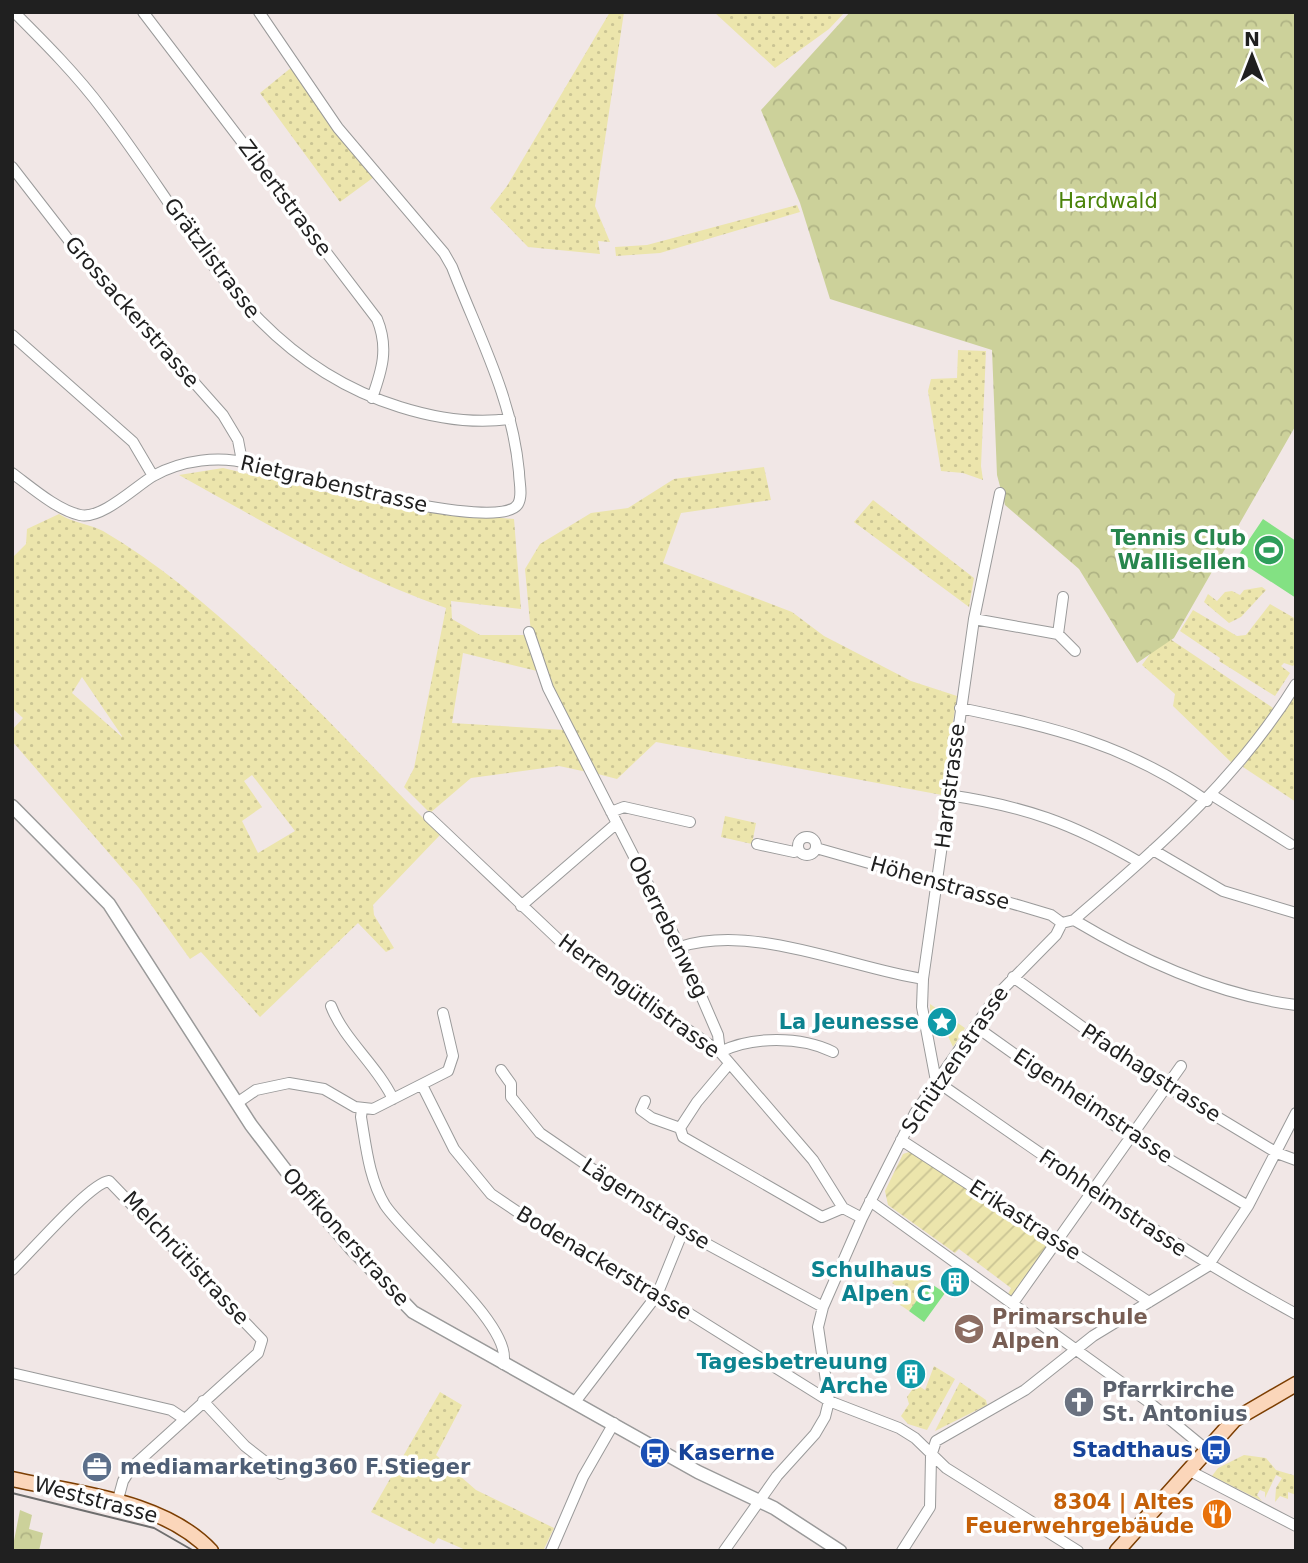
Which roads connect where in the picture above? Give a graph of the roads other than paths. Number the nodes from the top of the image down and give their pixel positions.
1 (14, 12) edge
2 (143, 12) edge
3 (259, 12) edge
4 (12, 167) edge
5 (12, 335) edge
6 (372, 398) junction
7 (510, 419) junction
8 (242, 461) junction
9 (12, 473) edge
10 (153, 476) junction
11 (1000, 493) dead end
12 (1063, 597) dead end
13 (974, 619) junction
14 (529, 632) dead end
15 (1058, 634) junction
16 (1075, 651) dead end
17 (1296, 684) edge
18 (960, 708) junction
19 (948, 795) junction
20 (1209, 798) junction
21 (12, 806) edge
22 (611, 812) junction
23 (429, 817) dead end
24 (617, 822) junction
25 (690, 822) dead end
26 (757, 844) dead end
27 (1290, 844) dead end
28 (1153, 850) junction
29 (1139, 862) junction
30 (939, 885) junction
31 (521, 906) junction
32 (1296, 913) edge
33 (1074, 920) junction
34 (1062, 923) junction
35 (680, 947) junction
36 (1013, 976) junction
37 (923, 979) junction
38 (1296, 1005) edge
39 (331, 1006) dead end
40 (443, 1013) dead end
41 (975, 1026) junction
42 (720, 1052) junction
43 (833, 1052) dead end
44 (729, 1064) junction
45 (1181, 1066) dead end
46 (501, 1070) dead end
47 (936, 1081) junction
48 (422, 1085) junction
49 (1166, 1086) junction
50 (393, 1099) junction
51 (645, 1101) dead end
52 (237, 1103) junction
53 (362, 1109) junction
54 (1296, 1113) edge
55 (680, 1128) junction
56 (1131, 1137) junction
57 (901, 1140) junction
58 (1278, 1153) junction
59 (1296, 1160) edge
60 (1093, 1192) junction
61 (870, 1201) junction
62 (1248, 1206) junction
63 (842, 1208) junction
64 (862, 1218) junction
65 (683, 1231) junction
66 (1058, 1242) junction
67 (1208, 1266) junction
68 (12, 1270) edge
69 (657, 1295) junction
70 (1149, 1302) junction
71 (1013, 1303) junction
72 (823, 1307) junction
73 (1296, 1314) edge
74 (1076, 1348) junction
75 (503, 1364) junction
76 (12, 1373) edge
77 (1296, 1384) edge
78 (202, 1401) junction
79 (829, 1401) junction
80 (575, 1402) junction
81 (183, 1418) junction
82 (614, 1423) junction
83 (1207, 1450) junction
84 (931, 1456) junction
85 (1190, 1471) junction
86 (281, 1474) dead end
87 (12, 1479) edge
88 (759, 1500) junction
89 (117, 1503) junction
90 (1296, 1526) edge
91 (1122, 1549) edge
92 (211, 1551) edge
93 (551, 1551) edge
94 (724, 1551) edge
95 (840, 1551) edge
96 (902, 1551) edge
97 (1079, 1551) edge

1 - 6 street, Grätzlistrasse
2 - 6 street, Zibertstrasse
3 - 7 street
4 - 8 street, Grossackerstrasse
5 - 10 street
6 - 7 street, Grätzlistrasse
7 - 8 street, Rietgrabenstrasse
8 - 10 street, Rietgrabenstrasse
9 - 10 street, Rietgrabenstrasse
11 - 13 street, Hardstrasse
12 - 15 street
13 - 15 street
13 - 18 street, Hardstrasse
14 - 22 street, Oberrebenweg
15 - 16 street
17 - 20 street
18 - 19 street, Hardstrasse
18 - 20 street
19 - 29 street
19 - 30 street, Hardstrasse
20 - 27 street
20 - 28 street
21 - 52 street, Opfikonerstrasse
22 - 24 street, Oberrebenweg
22 - 25 street
23 - 31 street, Herrengütlistrasse
24 - 31 street
24 - 35 street, Oberrebenweg
26 - 30 street, Höhenstrasse
28 - 29 street
28 - 32 street
29 - 33 street
30 - 34 street, Höhenstrasse
30 - 37 street, Hardstrasse
31 - 42 street, Herrengütlistrasse
33 - 34 street
33 - 38 street
34 - 36 street, Schützenstrasse
35 - 37 street
35 - 42 street, Oberrebenweg
36 - 41 street, Schützenstrasse
36 - 49 street, Pfadhagstrasse
37 - 47 street, Hardstrasse
39 - 50 street
40 - 48 street
41 - 47 street, Schützenstrasse
41 - 56 street, Eigenheimstrasse
42 - 43 street
42 - 44 street, Herrengütlistrasse
44 - 55 street
44 - 63 street, Herrengütlistrasse
45 - 49 street
46 - 65 street, Lägernstrasse
47 - 57 street, Schützenstrasse
47 - 60 street, Frohheimstrasse
48 - 50 street
48 - 69 street, Bodenackerstrasse
49 - 56 street
49 - 58 street, Pfadhagstrasse
50 - 53 street
51 - 55 street
52 - 53 street
52 - 75 street, Opfikonerstrasse
53 - 75 street
54 - 58 street
55 - 63 street
56 - 60 street
56 - 62 street, Eigenheimstrasse
57 - 61 street, Schützenstrasse
57 - 66 street, Erikastrasse
58 - 59 street, Pfadhagstrasse
58 - 62 street
60 - 66 street
60 - 67 street, Frohheimstrasse
61 - 64 street, Schützenstrasse
61 - 71 street
62 - 67 street
63 - 64 street
64 - 72 street, Schützenstrasse
65 - 69 street
65 - 72 street, Lägernstrasse
66 - 70 street, Erikastrasse
66 - 71 street
67 - 70 street
67 - 73 street, Frohheimstrasse
68 - 78 street, Melchrütistrasse
69 - 79 street, Bodenackerstrasse
69 - 80 street
70 - 74 street
71 - 74 street
72 - 79 street, Schützenstrasse
74 - 83 street
74 - 84 street
75 - 80 street, Opfikonerstrasse
76 - 81 street
77 - 83 main road
78 - 81 street
78 - 86 street
79 - 84 street, Bodenackerstrasse
79 - 88 street
80 - 82 street, Opfikonerstrasse
81 - 89 street
82 - 88 street, Opfikonerstrasse
82 - 93 street
83 - 85 main road
84 - 96 street
84 - 97 street, Bodenackerstrasse
85 - 90 street
85 - 91 main road
87 - 89 main road, Weststrasse
88 - 94 street
88 - 95 street, Opfikonerstrasse
89 - 92 main road, Weststrasse

